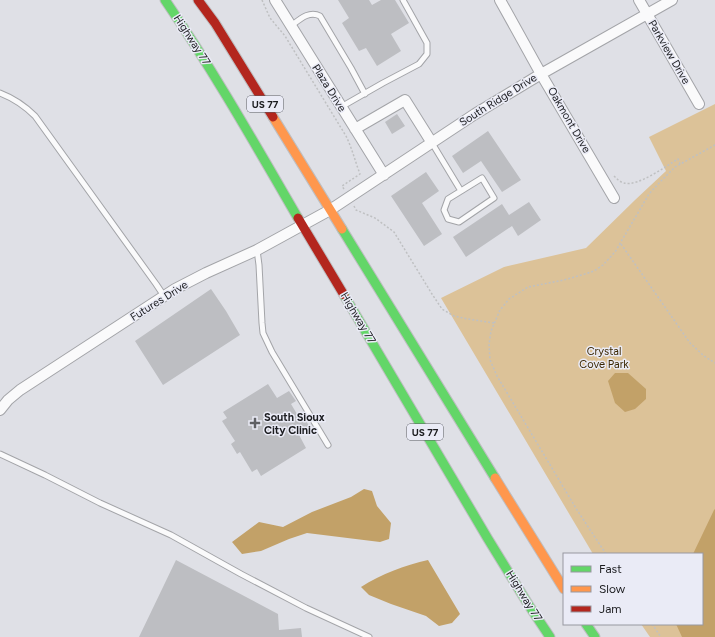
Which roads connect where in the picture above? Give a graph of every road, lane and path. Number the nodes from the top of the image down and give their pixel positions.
1 (164, 0) edge
2 (198, 0) edge
3 (275, 0) edge
4 (403, 0) edge
5 (500, 0) edge
6 (638, 0) edge
7 (672, 0) edge
8 (647, 15) junction
9 (291, 26) junction
10 (541, 74) junction
11 (0, 93) edge
12 (365, 94) junction
13 (699, 104) dead end
14 (342, 107) junction
15 (355, 129) junction
16 (432, 143) junction
17 (715, 145) edge
18 (680, 164) junction
19 (384, 175) junction
20 (612, 176) dead end
21 (461, 191) junction
22 (614, 198) dead end
23 (330, 210) junction
24 (303, 224) junction
25 (621, 244) junction
26 (257, 250) junction
27 (164, 296) junction
28 (715, 363) edge
29 (0, 410) edge
30 (328, 445) dead end
31 (0, 454) edge
32 (605, 553) edge
33 (563, 587) edge
34 (587, 625) edge
35 (653, 625) edge
36 (369, 637) edge
37 (550, 637) edge
38 (595, 637) edge
39 (661, 637) edge

1 - 24 highway, Highway 77 / US 77
2 - 23 highway, US 77
3 - 9 street, Plaza Drive
4 - 12 lane
5 - 10 street, Oakmont Drive
6 - 8 street, Parkview Drive
7 - 8 street, South Ridge Drive
8 - 10 street, South Ridge Drive
8 - 13 street, Parkview Drive
9 - 12 lane
9 - 14 street, Plaza Drive
10 - 16 street, South Ridge Drive
10 - 22 street, Oakmont Drive
11 - 27 lane
12 - 14 lane
14 - 15 street, Plaza Drive
15 - 16 street
15 - 19 street, Plaza Drive
16 - 19 street, South Ridge Drive
16 - 21 lane
17 - 18 path
18 - 20 path
18 - 25 path
19 - 23 street, South Ridge Drive
21 - 21 lane
23 - 24 street, Futures Drive
23 - 33 highway, US 77
24 - 26 street, Futures Drive
24 - 37 highway, Highway 77 / US 77
25 - 28 path
25 - 32 path
26 - 27 street, Futures Drive
26 - 30 lane
27 - 29 street, Futures Drive
31 - 36 lane
34 - 38 highway
35 - 39 path

